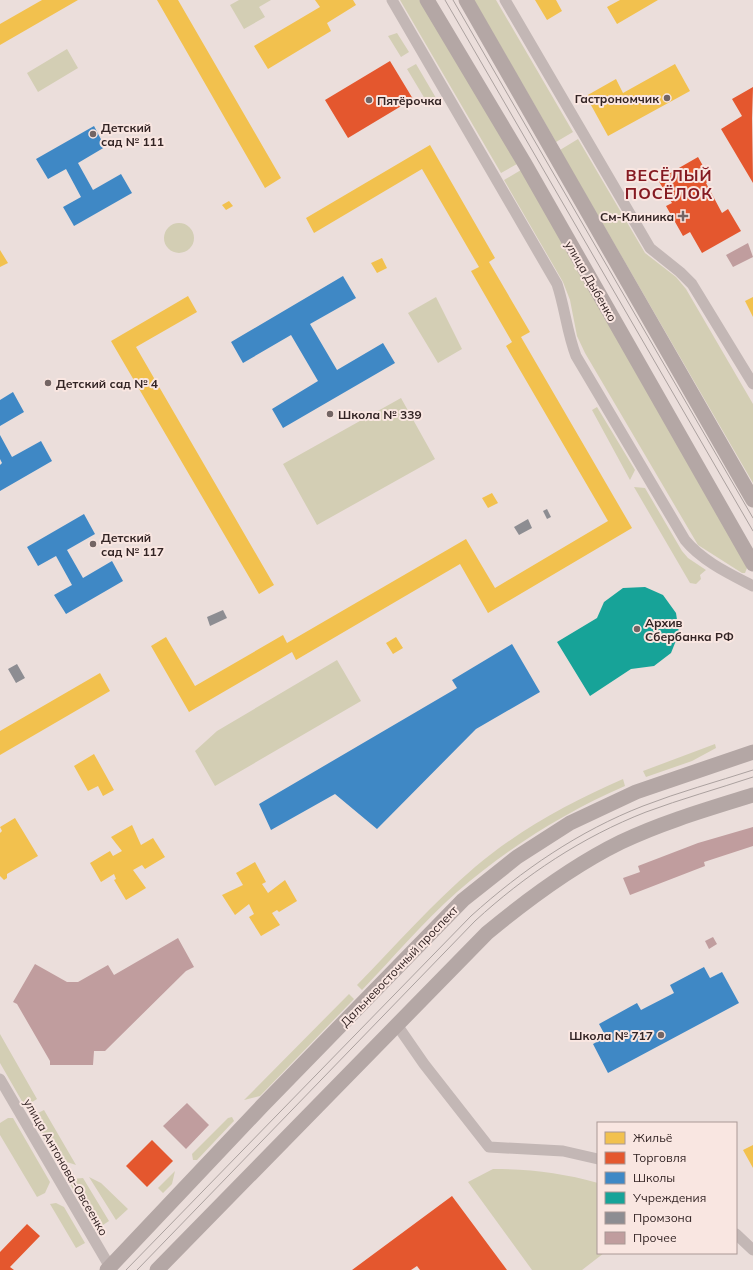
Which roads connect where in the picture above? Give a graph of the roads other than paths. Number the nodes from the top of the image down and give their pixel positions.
1 (392, 0) edge
2 (426, 0) edge
3 (466, 0) edge
4 (505, 0) edge
5 (753, 384) edge
6 (753, 500) edge
7 (753, 564) edge
8 (753, 586) edge
9 (753, 752) edge
10 (753, 795) edge
11 (397, 1025) junction
12 (0, 1079) edge
13 (597, 1159) edge
14 (737, 1235) edge
15 (753, 1250) edge
16 (108, 1269) edge
17 (157, 1270) edge

1 - 8 street
2 - 7 main road, улица Дыбенко
3 - 6 main road
4 - 5 street
9 - 16 main road, Дальневосточный проспект
10 - 11 main road
11 - 13 street
11 - 17 main road
12 - 16 street, улица Антонова-Овсеенко
14 - 15 street

